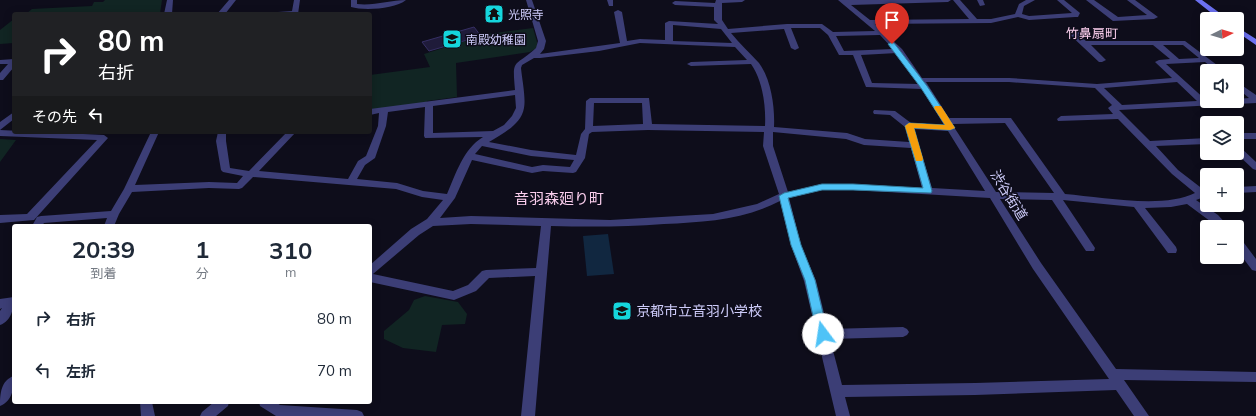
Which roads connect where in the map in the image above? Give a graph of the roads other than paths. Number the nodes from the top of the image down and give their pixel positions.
1 (170, 0) edge
2 (234, 0) edge
3 (297, 0) edge
4 (354, 0) edge
5 (403, 0) edge
6 (529, 0) edge
7 (742, 0) edge
8 (948, 0) edge
9 (956, 0) edge
10 (1032, 0) edge
11 (1060, 0) edge
12 (1089, 0) edge
13 (1130, 0) edge
14 (1198, 0) edge
15 (719, 2) edge
16 (843, 2) edge
17 (675, 3) dead end
18 (168, 12) edge
19 (223, 12) edge
20 (295, 12) edge
21 (618, 12) dead end
22 (1214, 12) edge
23 (1018, 15) junction
24 (974, 20) junction
25 (868, 22) junction
26 (787, 26) junction
27 (724, 29) junction
28 (1079, 32) dead end
29 (882, 33) junction
30 (831, 34) junction
31 (1244, 34) edge
32 (669, 42) junction
33 (1154, 42) junction
34 (624, 43) junction
35 (1084, 43) junction
36 (1256, 43) edge
37 (737, 45) junction
38 (795, 48) dead end
39 (898, 51) junction
40 (856, 53) junction
41 (533, 55) junction
42 (1102, 60) dead end
43 (1206, 60) junction
44 (1177, 61) junction
45 (0, 62) edge
46 (12, 62) edge
47 (753, 62) junction
48 (12, 64) edge
49 (691, 64) dead end
50 (1211, 64) edge
51 (0, 78) edge
52 (1178, 80) junction
53 (922, 84) junction
54 (1097, 86) junction
55 (1244, 90) edge
56 (520, 92) junction
57 (1200, 99) edge
58 (1256, 100) edge
59 (1244, 101) edge
60 (1200, 103) edge
61 (429, 104) junction
62 (384, 110) junction
63 (1119, 111) junction
64 (372, 112) edge
65 (877, 112) dead end
66 (12, 117) edge
67 (1060, 119) dead end
68 (948, 124) junction
69 (0, 126) edge
70 (909, 126) junction
71 (648, 127) junction
72 (589, 129) junction
73 (769, 129) junction
74 (0, 133) edge
75 (12, 133) edge
76 (73, 134) edge
77 (154, 134) edge
78 (222, 134) edge
79 (290, 134) edge
80 (495, 134) junction
81 (1244, 136) edge
82 (1256, 136) edge
83 (1200, 141) edge
84 (480, 143) junction
85 (1148, 144) junction
86 (915, 146) junction
87 (469, 156) junction
88 (1244, 156) edge
89 (580, 158) junction
90 (1256, 167) edge
91 (252, 174) junction
92 (351, 182) junction
93 (1256, 189) edge
94 (129, 190) junction
95 (1200, 190) edge
96 (1244, 190) edge
97 (928, 191) junction
98 (992, 195) junction
99 (1200, 195) edge
100 (784, 196) junction
101 (1058, 197) junction
102 (450, 198) junction
103 (1189, 200) junction
104 (1137, 204) junction
105 (114, 214) junction
106 (0, 219) edge
107 (1216, 220) edge
108 (431, 222) junction
109 (546, 222) junction
110 (38, 224) edge
111 (110, 224) edge
112 (1090, 248) dead end
113 (1172, 250) dead end
114 (1244, 251) edge
115 (1256, 267) edge
116 (372, 269) edge
117 (541, 272) junction
118 (372, 278) edge
119 (12, 301) edge
120 (0, 304) edge
121 (12, 304) edge
122 (0, 320) edge
123 (903, 332) dead end
124 (823, 334) junction
125 (1256, 377) edge
126 (1116, 379) junction
127 (12, 384) edge
128 (837, 392) junction
129 (0, 400) edge
130 (146, 404) edge
131 (221, 404) edge
132 (268, 404) edge
133 (148, 416) edge
134 (207, 416) edge
135 (357, 416) edge
136 (528, 416) edge
137 (843, 416) edge
138 (1142, 416) edge

1 - 18 street
2 - 19 street
3 - 20 street
4 - 5 street
6 - 41 street
7 - 15 street
8 - 16 street
9 - 24 street
10 - 23 street
11 - 23 street
12 - 13 street
14 - 22 main road
15 - 17 street
15 - 27 street
16 - 25 street, 渋谷街道
21 - 34 street
23 - 24 street
24 - 25 street
25 - 29 street, 渋谷街道
26 - 27 street
26 - 30 street
26 - 38 street
27 - 32 street
27 - 37 street
28 - 35 street
29 - 30 street
29 - 39 street, 渋谷街道
30 - 40 street
31 - 36 main road
32 - 34 street
32 - 37 street
33 - 35 street
33 - 43 street
33 - 44 street
34 - 41 street
35 - 42 street
37 - 47 street
39 - 40 street
39 - 53 street, 渋谷街道
40 - 53 street
41 - 56 street
43 - 44 street
43 - 50 street
44 - 52 street
45 - 46 street
47 - 49 street
47 - 73 street
48 - 51 street
52 - 54 street
52 - 57 street
53 - 54 street
53 - 68 street, 渋谷街道
54 - 63 street
55 - 58 street
56 - 61 street
56 - 80 street
58 - 59 street
60 - 63 street
61 - 62 street
61 - 80 street
62 - 64 street
62 - 92 street
63 - 67 street
63 - 85 street
65 - 70 street
66 - 69 street
68 - 70 street
68 - 98 street, 渋谷街道
68 - 101 street
70 - 86 street
71 - 72 street
71 - 72 street
71 - 73 street
72 - 89 street
73 - 86 street
73 - 100 street
74 - 75 street
76 - 106 street
77 - 94 street
78 - 91 street
79 - 91 street
80 - 84 street
81 - 82 street
83 - 85 street
84 - 87 street
84 - 89 street
85 - 95 street
86 - 97 street
87 - 89 street
87 - 102 street
88 - 90 street
91 - 92 street
91 - 94 street
92 - 102 street
93 - 96 street
94 - 105 street
97 - 98 street
97 - 100 street
98 - 101 street
98 - 126 street, 渋谷街道
99 - 103 street
100 - 109 street
100 - 124 street
101 - 104 street
101 - 112 street
102 - 108 street
103 - 104 street
103 - 107 street
104 - 113 street
105 - 110 street
105 - 111 street
108 - 109 street
108 - 116 street
109 - 117 street
114 - 115 street
117 - 118 street
117 - 136 street
119 - 120 street
121 - 122 street
123 - 124 street
124 - 128 street
125 - 126 street
126 - 128 street
126 - 138 street, 渋谷街道
127 - 129 street
128 - 137 street
130 - 133 street
131 - 134 street
132 - 135 street

